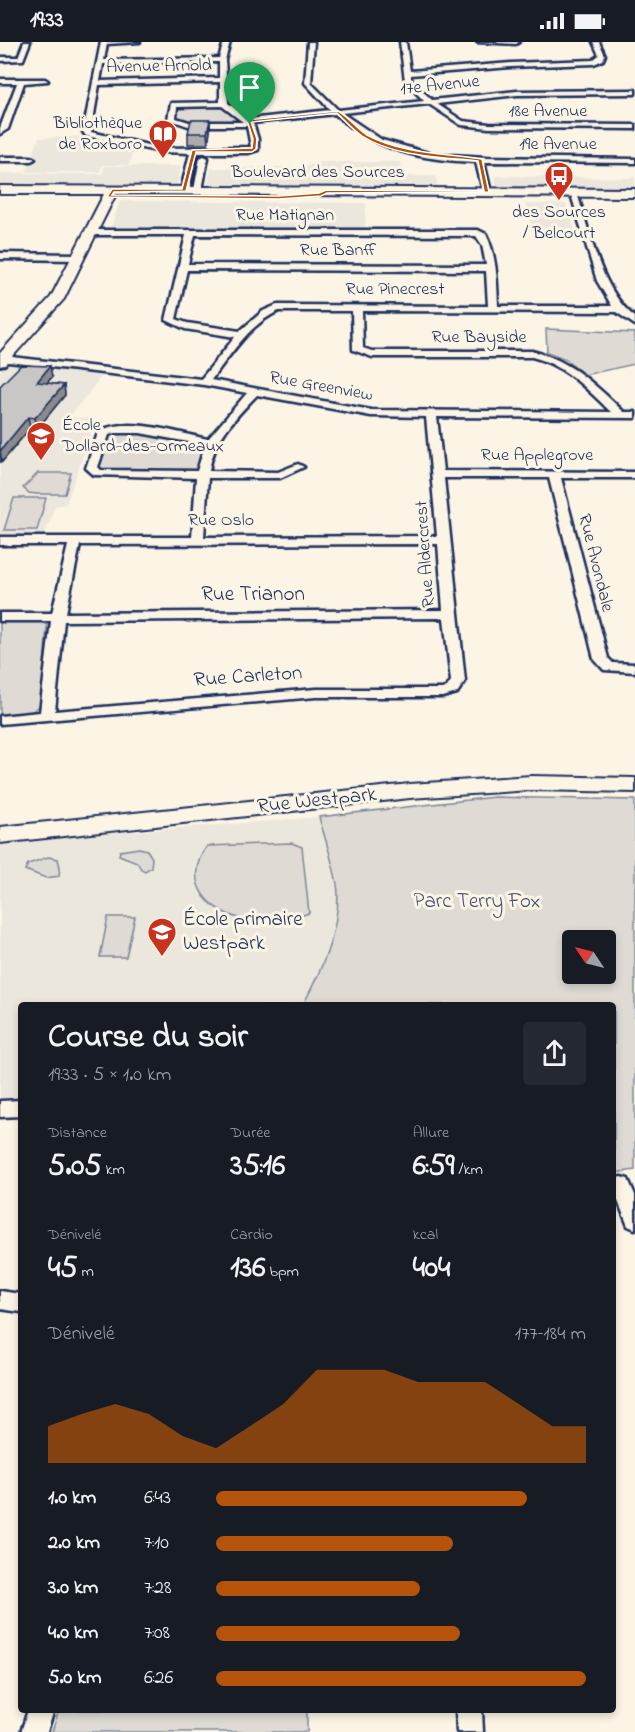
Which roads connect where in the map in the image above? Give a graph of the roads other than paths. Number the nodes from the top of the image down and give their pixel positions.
1 (27, 42) edge
2 (104, 42) edge
3 (137, 42) edge
4 (227, 42) edge
5 (311, 42) edge
6 (403, 42) edge
7 (480, 42) edge
8 (516, 42) edge
9 (596, 42) edge
10 (0, 59) edge
11 (222, 60) junction
12 (99, 62) junction
13 (407, 73) junction
14 (223, 80) junction
15 (0, 81) edge
16 (21, 81) junction
17 (45, 81) dead end
18 (96, 83) junction
19 (635, 92) edge
20 (430, 102) junction
21 (224, 104) junction
22 (338, 112) junction
23 (249, 122) junction
24 (635, 127) edge
25 (0, 132) edge
26 (194, 151) junction
27 (205, 151) junction
28 (0, 159) edge
29 (31, 159) dead end
30 (480, 160) junction
31 (635, 161) edge
32 (0, 189) edge
33 (184, 190) junction
34 (198, 190) junction
35 (326, 192) junction
36 (487, 192) junction
37 (635, 193) edge
38 (110, 194) junction
39 (0, 196) edge
40 (574, 196) junction
41 (279, 198) junction
42 (635, 200) edge
43 (92, 232) junction
44 (191, 232) junction
45 (0, 256) edge
46 (78, 257) junction
47 (184, 267) junction
48 (491, 268) junction
49 (357, 308) junction
50 (493, 308) junction
51 (618, 309) junction
52 (635, 322) edge
53 (243, 335) junction
54 (2, 361) edge
55 (204, 382) junction
56 (254, 392) junction
57 (431, 415) junction
58 (621, 415) junction
59 (635, 415) edge
60 (210, 443) junction
61 (297, 467) dead end
62 (439, 474) junction
63 (554, 475) junction
64 (635, 475) edge
65 (202, 476) junction
66 (198, 539) junction
67 (75, 540) junction
68 (443, 540) junction
69 (0, 541) edge
70 (449, 614) junction
71 (0, 617) edge
72 (57, 617) junction
73 (635, 668) edge
74 (452, 690) joint
75 (47, 716) junction
76 (0, 720) edge
77 (635, 785) edge
78 (0, 835) edge
79 (18, 1108) edge
80 (0, 1109) edge
81 (623, 1185) edge
82 (635, 1220) edge
83 (0, 1300) edge
84 (18, 1303) edge
85 (40, 1713) edge
86 (469, 1713) edge
87 (34, 1732) edge
88 (470, 1732) edge

1 - 10 street
2 - 3 street
2 - 12 street
4 - 11 street
5 - 22 street, 19e Avenue
6 - 13 street
7 - 8 street
9 - 13 street
11 - 12 street
11 - 14 street
12 - 18 street
13 - 20 street
14 - 18 street, Avenue Arnold
14 - 21 street
15 - 16 street
16 - 17 street
16 - 25 street
18 - 26 street
19 - 20 street, 17e Avenue
20 - 22 street, 17e Avenue
20 - 24 street, 18e Avenue
21 - 23 street
21 - 23 street, 17e Avenue
22 - 23 street, 17e Avenue
22 - 30 street, 19e Avenue
23 - 27 street
26 - 27 street
26 - 33 street
27 - 34 street
28 - 29 street
30 - 31 street, 19e Avenue
30 - 36 street
32 - 38 main road, Boulevard des Sources
33 - 34 main road, Boulevard des Sources
33 - 38 main road, Boulevard des Sources
34 - 35 main road, Boulevard des Sources
35 - 36 main road, Boulevard des Sources
35 - 41 main road
36 - 40 main road, Boulevard des Sources
37 - 40 main road, Boulevard des Sources
38 - 39 main road, Boulevard des Sources
38 - 41 main road, Boulevard des Sources
38 - 43 main road
40 - 41 main road, Boulevard des Sources
40 - 42 main road, Boulevard des Sources
40 - 51 street
43 - 44 street, Rue Matignan
43 - 46 main road
44 - 47 street
44 - 48 street, Rue Matignan
45 - 46 street
46 - 54 main road
47 - 48 street, Rue Banff
47 - 53 street
48 - 50 street
49 - 50 street, Rue Pinecrest
49 - 53 street, Rue Pinecrest
49 - 58 street, Rue Bayside
50 - 51 street, Rue Pinecrest
51 - 52 street
53 - 55 street, Rue Pinecrest
54 - 55 street, Rue Greenview
55 - 56 street, Rue Greenview
56 - 57 street, Rue Greenview
56 - 60 street
57 - 58 street, Rue Greenview
57 - 62 street, Rue Aldercrest
58 - 59 street, Rue Greenview
60 - 65 street
60 - 65 street
61 - 65 street
62 - 63 street, Rue Applegrove
62 - 68 street, Rue Aldercrest
63 - 64 street, Rue Applegrove
63 - 73 street, Rue Avondale
65 - 66 street
66 - 67 street, Rue Oslo
66 - 68 street, Rue Oslo
67 - 69 street, Rue Oslo
67 - 72 street
68 - 70 street, Rue Aldercrest
70 - 72 street, Rue Trianon
70 - 74 street, Rue Aldercrest
71 - 72 street
72 - 75 street
74 - 75 street, Rue Carleton
75 - 76 street, Rue Carleton
77 - 78 main road, Rue Westpark
79 - 80 street
81 - 82 street
83 - 84 street
85 - 87 street
86 - 88 street

